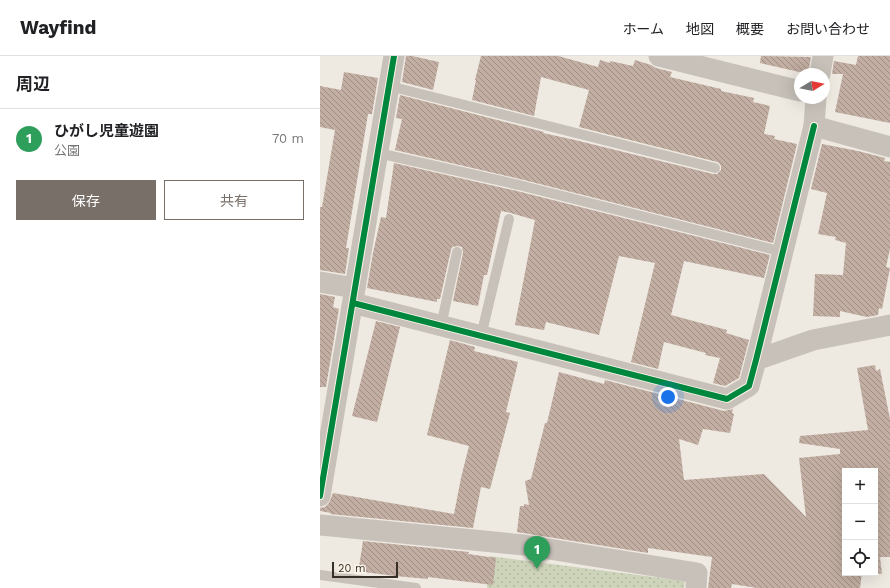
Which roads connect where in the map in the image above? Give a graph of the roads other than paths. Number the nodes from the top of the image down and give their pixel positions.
1 (394, 56) edge
2 (659, 56) edge
3 (823, 56) edge
4 (821, 68) edge
5 (389, 86) junction
6 (794, 90) edge
7 (816, 104) edge
8 (814, 126) junction
9 (890, 147) edge
10 (378, 153) junction
11 (715, 168) dead end
12 (509, 219) dead end
13 (457, 252) dead end
14 (783, 252) junction
15 (320, 282) edge
16 (354, 295) junction
17 (890, 324) edge
18 (441, 326) junction
19 (481, 336) junction
20 (756, 360) junction
21 (325, 434) edge
22 (320, 495) edge
23 (320, 525) edge
24 (320, 575) edge
25 (416, 588) edge
26 (696, 588) edge

1 - 5 street
2 - 6 street
3 - 4 street
5 - 10 street
5 - 11 lane
7 - 8 street
8 - 9 street
8 - 14 street
10 - 14 lane
10 - 16 street
12 - 19 lane
13 - 18 lane
14 - 20 street
15 - 16 street
16 - 18 street
16 - 21 street
17 - 20 street
18 - 19 street
19 - 20 street
21 - 22 street
23 - 26 street
24 - 25 lane

